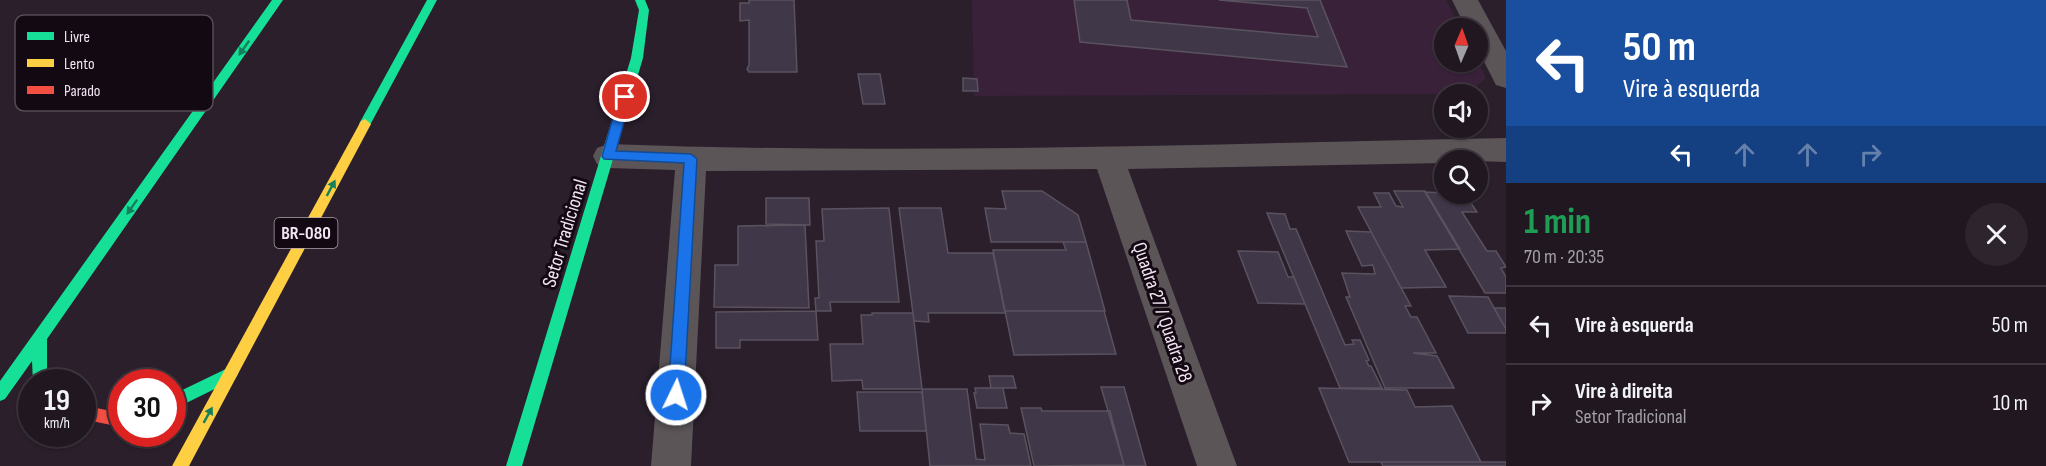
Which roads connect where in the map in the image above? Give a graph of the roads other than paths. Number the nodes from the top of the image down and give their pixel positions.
1 (278, 0) edge
2 (437, 0) edge
3 (1465, 0) edge
4 (643, 3) edge
5 (428, 6) edge
6 (1506, 78) edge
7 (213, 92) edge
8 (200, 111) edge
9 (1506, 150) edge
10 (608, 156) junction
11 (691, 159) junction
12 (1109, 159) junction
13 (40, 338) junction
14 (39, 369) edge
15 (230, 374) junction
16 (0, 394) edge
17 (186, 396) edge
18 (180, 466) edge
19 (513, 466) edge
20 (671, 466) edge
21 (1217, 466) edge

1 -> 7 main road
2 - 5 main road
3 - 6 street
4 - 10 main road, Setor Tradicional
15 -> 5 main road, BR-080
8 -> 13 main road
9 - 12 street
10 - 11 street
10 - 19 main road, Setor Tradicional
11 - 12 street
11 - 20 street
12 - 21 street, Quadra 27 / Quadra 28
13 - 14 main road
13 - 16 main road
15 - 17 main road
18 -> 15 main road, BR-080

